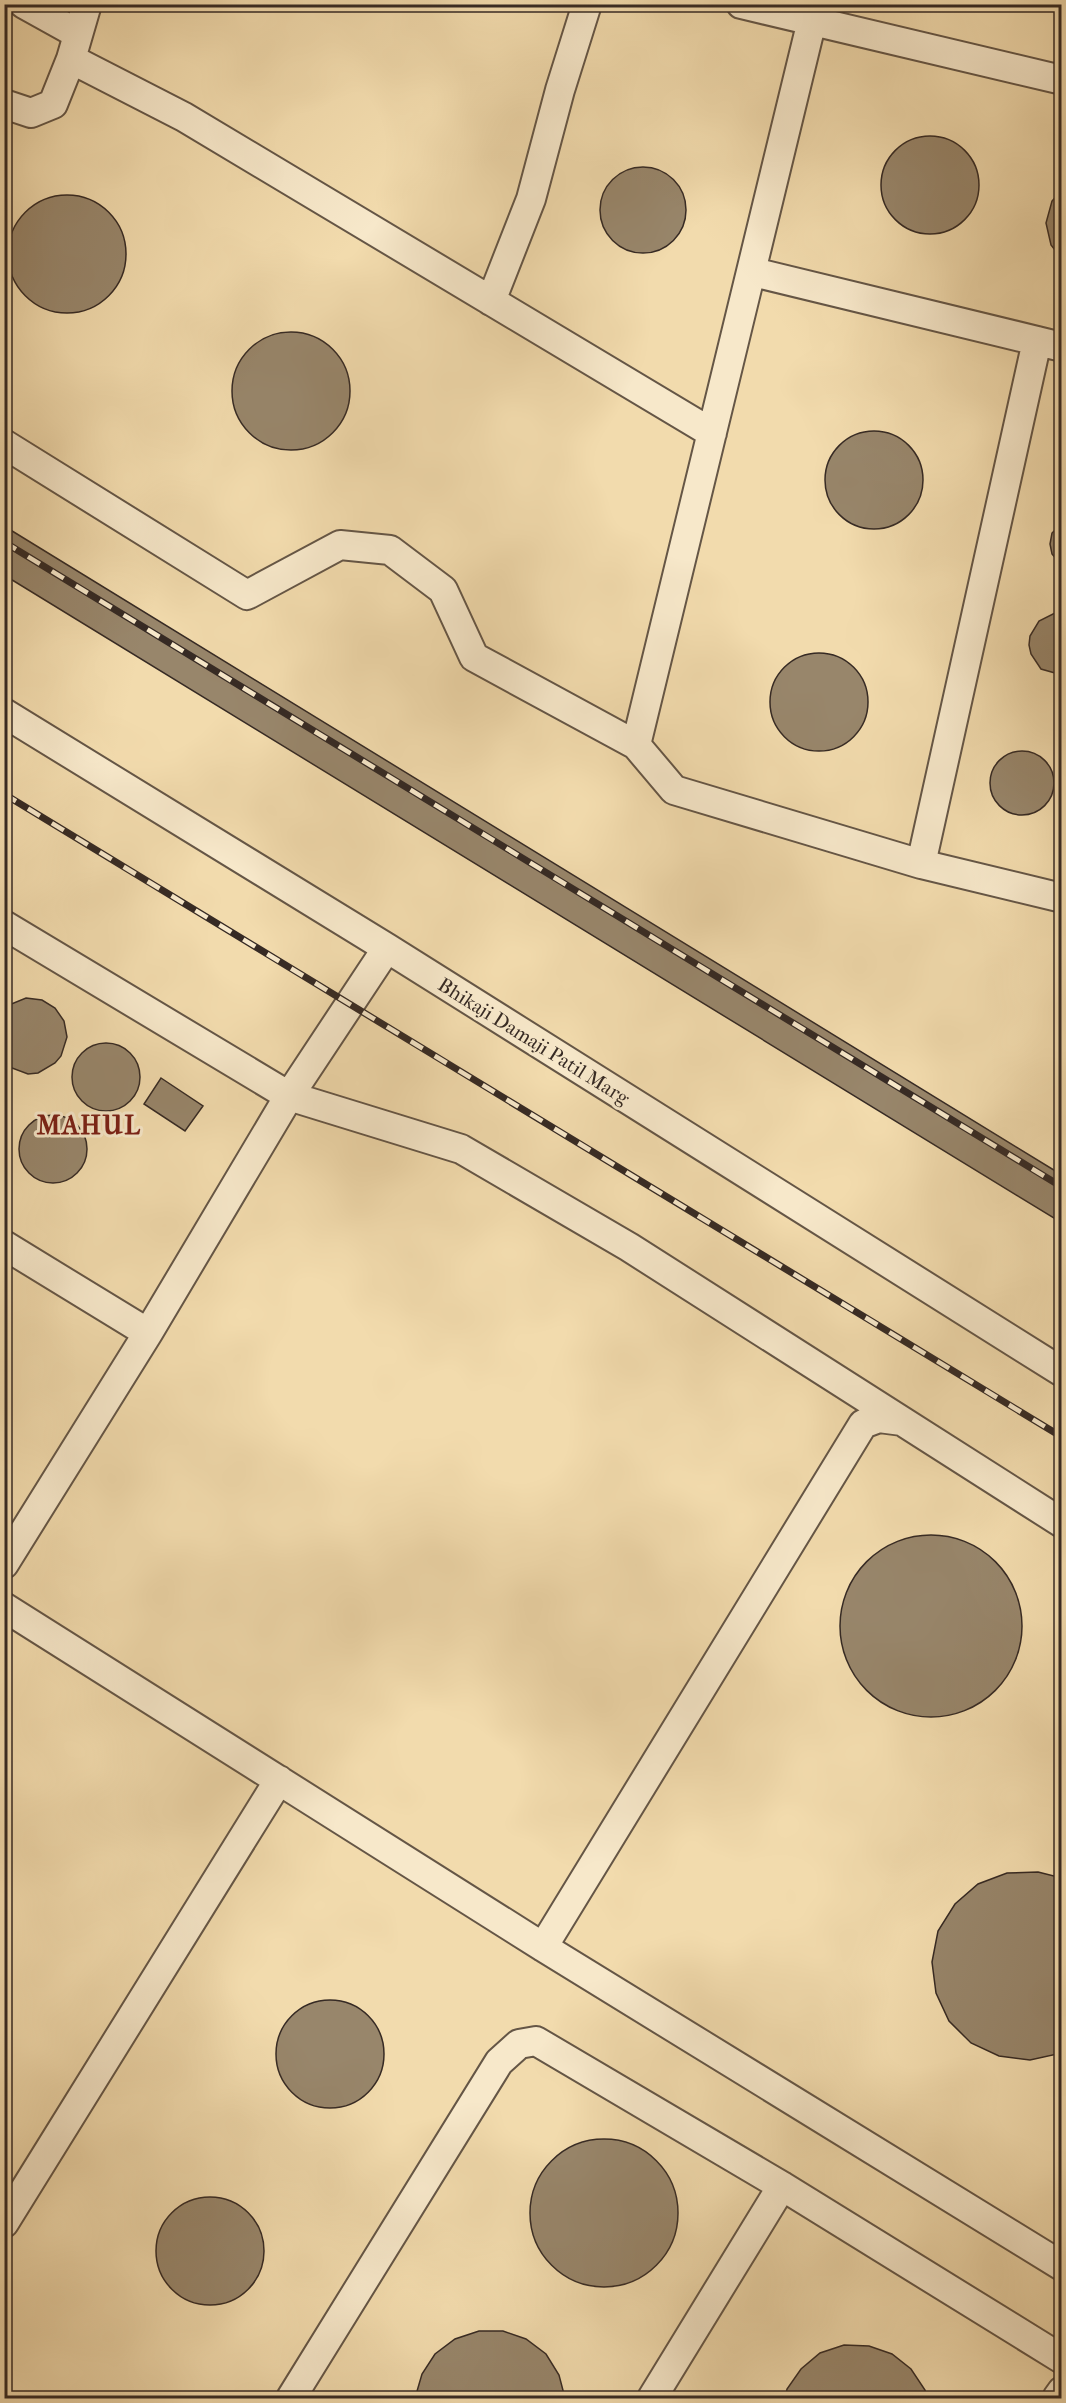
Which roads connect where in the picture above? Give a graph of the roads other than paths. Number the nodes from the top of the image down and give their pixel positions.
1 (24, 4) edge
2 (87, 4) edge
3 (587, 4) edge
4 (741, 4) edge
5 (814, 12) edge
6 (74, 47) junction
7 (1062, 80) edge
8 (4, 104) edge
9 (753, 272) junction
10 (491, 301) junction
11 (1049, 344) edge
12 (712, 433) junction
13 (4, 444) edge
14 (4, 713) edge
15 (636, 745) junction
16 (921, 864) junction
17 (1062, 898) edge
18 (4, 925) edge
19 (387, 948) junction
20 (289, 1096) junction
21 (4, 1245) edge
22 (148, 1333) junction
23 (1062, 1372) edge
24 (902, 1421) junction
25 (1062, 1523) edge
26 (4, 1564) edge
27 (4, 1607) edge
28 (279, 1780) junction
29 (543, 1947) junction
30 (782, 2186) junction
31 (4, 2223) edge
32 (1060, 2261) edge
33 (1062, 2359) edge
34 (1062, 2391) edge
35 (291, 2398) edge
36 (652, 2398) edge
37 (1057, 2398) edge

1 - 6 street
2 - 6 street
3 - 10 street
4 - 5 street
5 - 7 street
5 - 9 street
6 - 8 street
6 - 10 street
9 - 11 street
9 - 12 street
10 - 12 street
11 - 16 street
12 - 15 street
13 - 15 street
14 - 19 street, Bhikaji Damaji Patil Marg
15 - 16 street
16 - 17 street
18 - 20 street
19 - 20 street
19 - 23 street, Bhikaji Damaji Patil Marg
20 - 22 street
20 - 24 street
21 - 22 street
22 - 26 street
24 - 25 street
24 - 29 street
27 - 28 street
28 - 29 street
28 - 31 street
29 - 32 street
30 - 33 street
30 - 35 street
30 - 36 street
34 - 37 street

